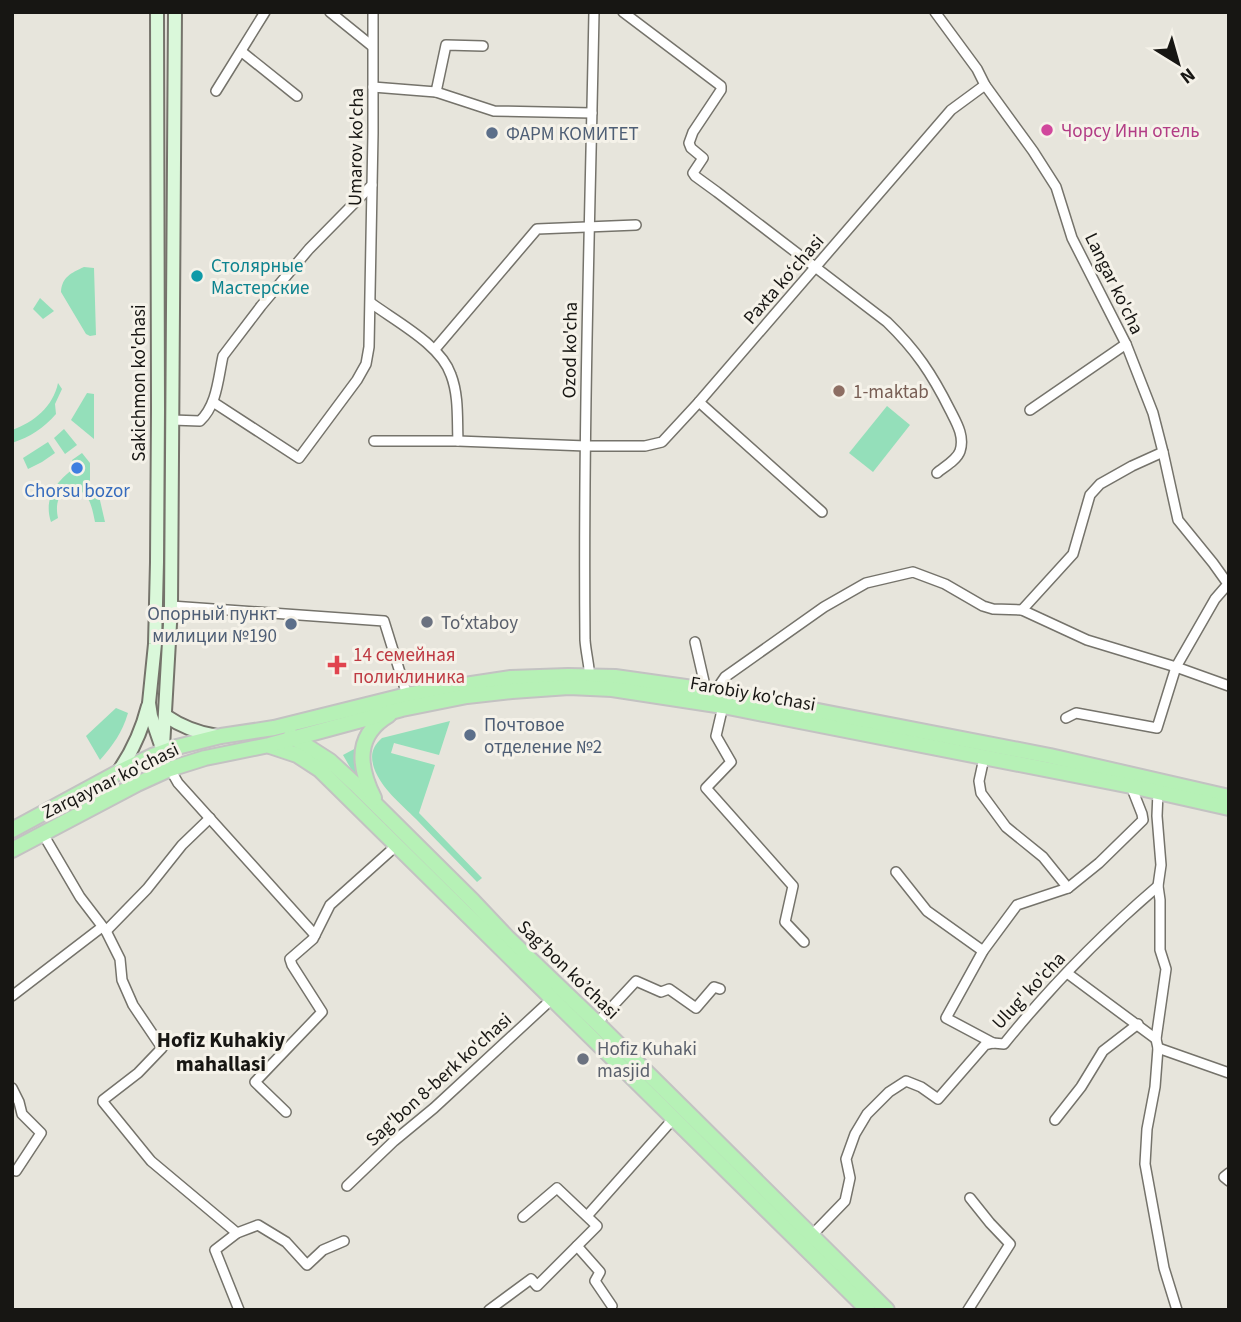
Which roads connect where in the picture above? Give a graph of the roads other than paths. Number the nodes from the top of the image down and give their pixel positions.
1 (157, 12) edge
2 (175, 12) edge
3 (265, 12) edge
4 (330, 12) edge
5 (373, 12) edge
6 (594, 12) edge
7 (623, 12) edge
8 (935, 12) edge
9 (373, 46) junction
10 (483, 46) dead end
11 (242, 52) junction
12 (985, 85) junction
13 (373, 87) junction
14 (216, 90) dead end
15 (436, 92) junction
16 (297, 96) dead end
17 (592, 113) junction
18 (372, 185) junction
19 (636, 225) dead end
20 (588, 227) junction
21 (816, 267) junction
22 (371, 303) junction
23 (1126, 344) junction
24 (435, 349) junction
25 (213, 402) junction
26 (699, 402) junction
27 (1030, 410) dead end
28 (172, 420) junction
29 (374, 440) dead end
30 (458, 441) junction
31 (586, 446) junction
32 (1163, 452) junction
33 (937, 473) dead end
34 (822, 512) dead end
35 (1228, 584) edge
36 (171, 606) junction
37 (1022, 610) junction
38 (695, 642) dead end
39 (1176, 667) junction
40 (590, 681) junction
41 (1229, 686) edge
42 (714, 698) junction
43 (404, 702) junction
44 (149, 703) junction
45 (166, 716) junction
46 (1066, 718) dead end
47 (274, 728) junction
48 (221, 736) junction
49 (295, 738) junction
50 (269, 745) junction
51 (163, 751) junction
52 (984, 758) junction
53 (170, 769) junction
54 (117, 773) junction
55 (152, 777) junction
56 (1131, 786) junction
57 (1157, 792) junction
58 (1229, 797) edge
59 (379, 808) junction
60 (1229, 808) edge
61 (210, 817) junction
62 (12, 830) edge
63 (43, 834) junction
64 (397, 845) junction
65 (12, 850) edge
66 (896, 872) dead end
67 (1158, 886) junction
68 (1068, 888) junction
69 (104, 929) junction
70 (315, 934) junction
71 (804, 942) dead end
72 (983, 951) junction
73 (1068, 973) junction
74 (720, 989) dead end
75 (12, 996) edge
76 (552, 998) junction
77 (597, 1023) junction
78 (1138, 1024) junction
79 (993, 1043) junction
80 (1157, 1043) junction
81 (1229, 1073) edge
82 (12, 1088) edge
83 (286, 1112) dead end
84 (674, 1118) junction
85 (1055, 1120) dead end
86 (16, 1171) dead end
87 (1229, 1173) edge
88 (1229, 1181) edge
89 (347, 1186) dead end
90 (970, 1198) dead end
91 (587, 1216) junction
92 (523, 1217) dead end
93 (237, 1233) junction
94 (344, 1241) dead end
95 (815, 1244) junction
96 (577, 1246) junction
97 (612, 1306) dead end
98 (239, 1310) edge
99 (489, 1310) edge
100 (868, 1310) edge
101 (887, 1310) edge
102 (968, 1310) edge
103 (1177, 1310) edge

1 - 44 main road, Sakichmon ko'chasi
2 - 28 main road, Sakichmon ko'chasi
3 - 11 street
4 - 9 street
5 - 9 street, Umarov ko'cha
6 - 17 street, Ozod ko'cha
7 - 21 street
8 - 12 street, Langar ko'cha
9 - 13 street, Umarov ko'cha
10 - 15 street
11 - 14 street
11 - 16 street
12 - 21 street, Paxta ko‘chasi
12 - 23 street, Langar ko'cha
13 - 15 street
13 - 18 street, Umarov ko'cha
15 - 17 street
17 - 20 street, Ozod ko'cha
18 - 22 street, Umarov ko'cha
18 - 25 street
19 - 20 street
20 - 24 street
20 - 31 street, Ozod ko'cha
21 - 26 street, Paxta ko‘chasi
21 - 33 street
22 - 24 street
22 - 25 street, Umarov ko'cha
23 - 27 street
23 - 32 street, Langar ko'cha
24 - 30 street
25 - 28 street
26 - 31 street, Paxta ko‘chasi
26 - 34 street
28 - 36 main road, Sakichmon ko'chasi
29 - 30 street, Paxta ko‘chasi
30 - 31 street, Paxta ko‘chasi
31 - 40 street, Ozod ko'cha
32 - 35 street, Langar ko'cha
32 - 37 street
35 - 39 street
36 - 43 street
36 - 45 main road, Sakichmon ko'chasi
37 - 39 street, Farobiy ko'chasi
37 - 42 street, Farobiy ko'chasi
38 - 42 street
39 - 41 street, Farobiy ko'chasi
39 - 46 street
40 - 42 main road, Farobiy ko'chasi
40 - 43 main road, Farobiy ko'chasi
42 - 52 main road, Farobiy ko'chasi
42 - 58 main road, Farobiy ko'chasi
42 - 71 street
43 - 47 main road, Farobiy ko'chasi
43 - 49 main road, Farobiy ko'chasi
43 - 59 main road
44 - 51 main road, Sakichmon ko'chasi
44 - 54 main road
45 - 48 main road
45 - 51 main road, Sakichmon ko'chasi
47 - 48 main road, Zarqaynar ko'chasi
47 - 49 main road, Sag’bon ko’chasi
47 - 50 main road
48 - 51 main road, Zarqaynar ko'chasi
49 - 50 main road, Farobiy ko'chasi
49 - 59 main road, Sag’bon ko’chasi
50 - 53 main road, Zarqaynar ko'chasi
50 - 64 main road, Sag’bon ko’chasi
51 - 53 main road, Sakichmon ko'chasi
51 - 54 main road, Zarqaynar ko'chasi
51 - 55 main road, Sakichmon ko'chasi
52 - 56 main road, Farobiy ko'chasi
52 - 68 street
53 - 55 main road, Zarqaynar ko'chasi
53 - 61 street
54 - 62 main road, Zarqaynar ko'chasi
55 - 63 main road, Zarqaynar ko'chasi
56 - 57 main road, Farobiy ko'chasi
56 - 68 street
57 - 60 main road, Farobiy ko'chasi
57 - 67 street
59 - 77 main road, Sag’bon ko’chasi
61 - 69 street
61 - 70 street
63 - 65 main road, Zarqaynar ko'chasi
63 - 69 street
64 - 70 street
64 - 76 main road, Sag’bon ko’chasi
66 - 72 street
67 - 73 street, Ulug' ko'cha
67 - 80 street
68 - 72 street
69 - 75 street
69 - 93 street
70 - 83 street
72 - 79 street
73 - 78 street
73 - 79 street, Ulug' ko'cha
74 - 77 street
76 - 84 main road, Sag’bon ko’chasi
76 - 89 street, Sag'bon 8-berk ko'chasi
77 - 95 main road, Sag’bon ko’chasi
78 - 80 street
78 - 85 street
79 - 95 street, Ulug' ko'cha
80 - 81 street
80 - 103 street
82 - 86 street
84 - 91 street
84 - 95 main road, Sag’bon ko’chasi
87 - 88 street
90 - 102 street
91 - 92 street
91 - 96 street
93 - 94 street
93 - 98 street
95 - 100 main road, Sag’bon ko’chasi
95 - 101 main road, Sag’bon ko’chasi
96 - 97 street
96 - 99 street

